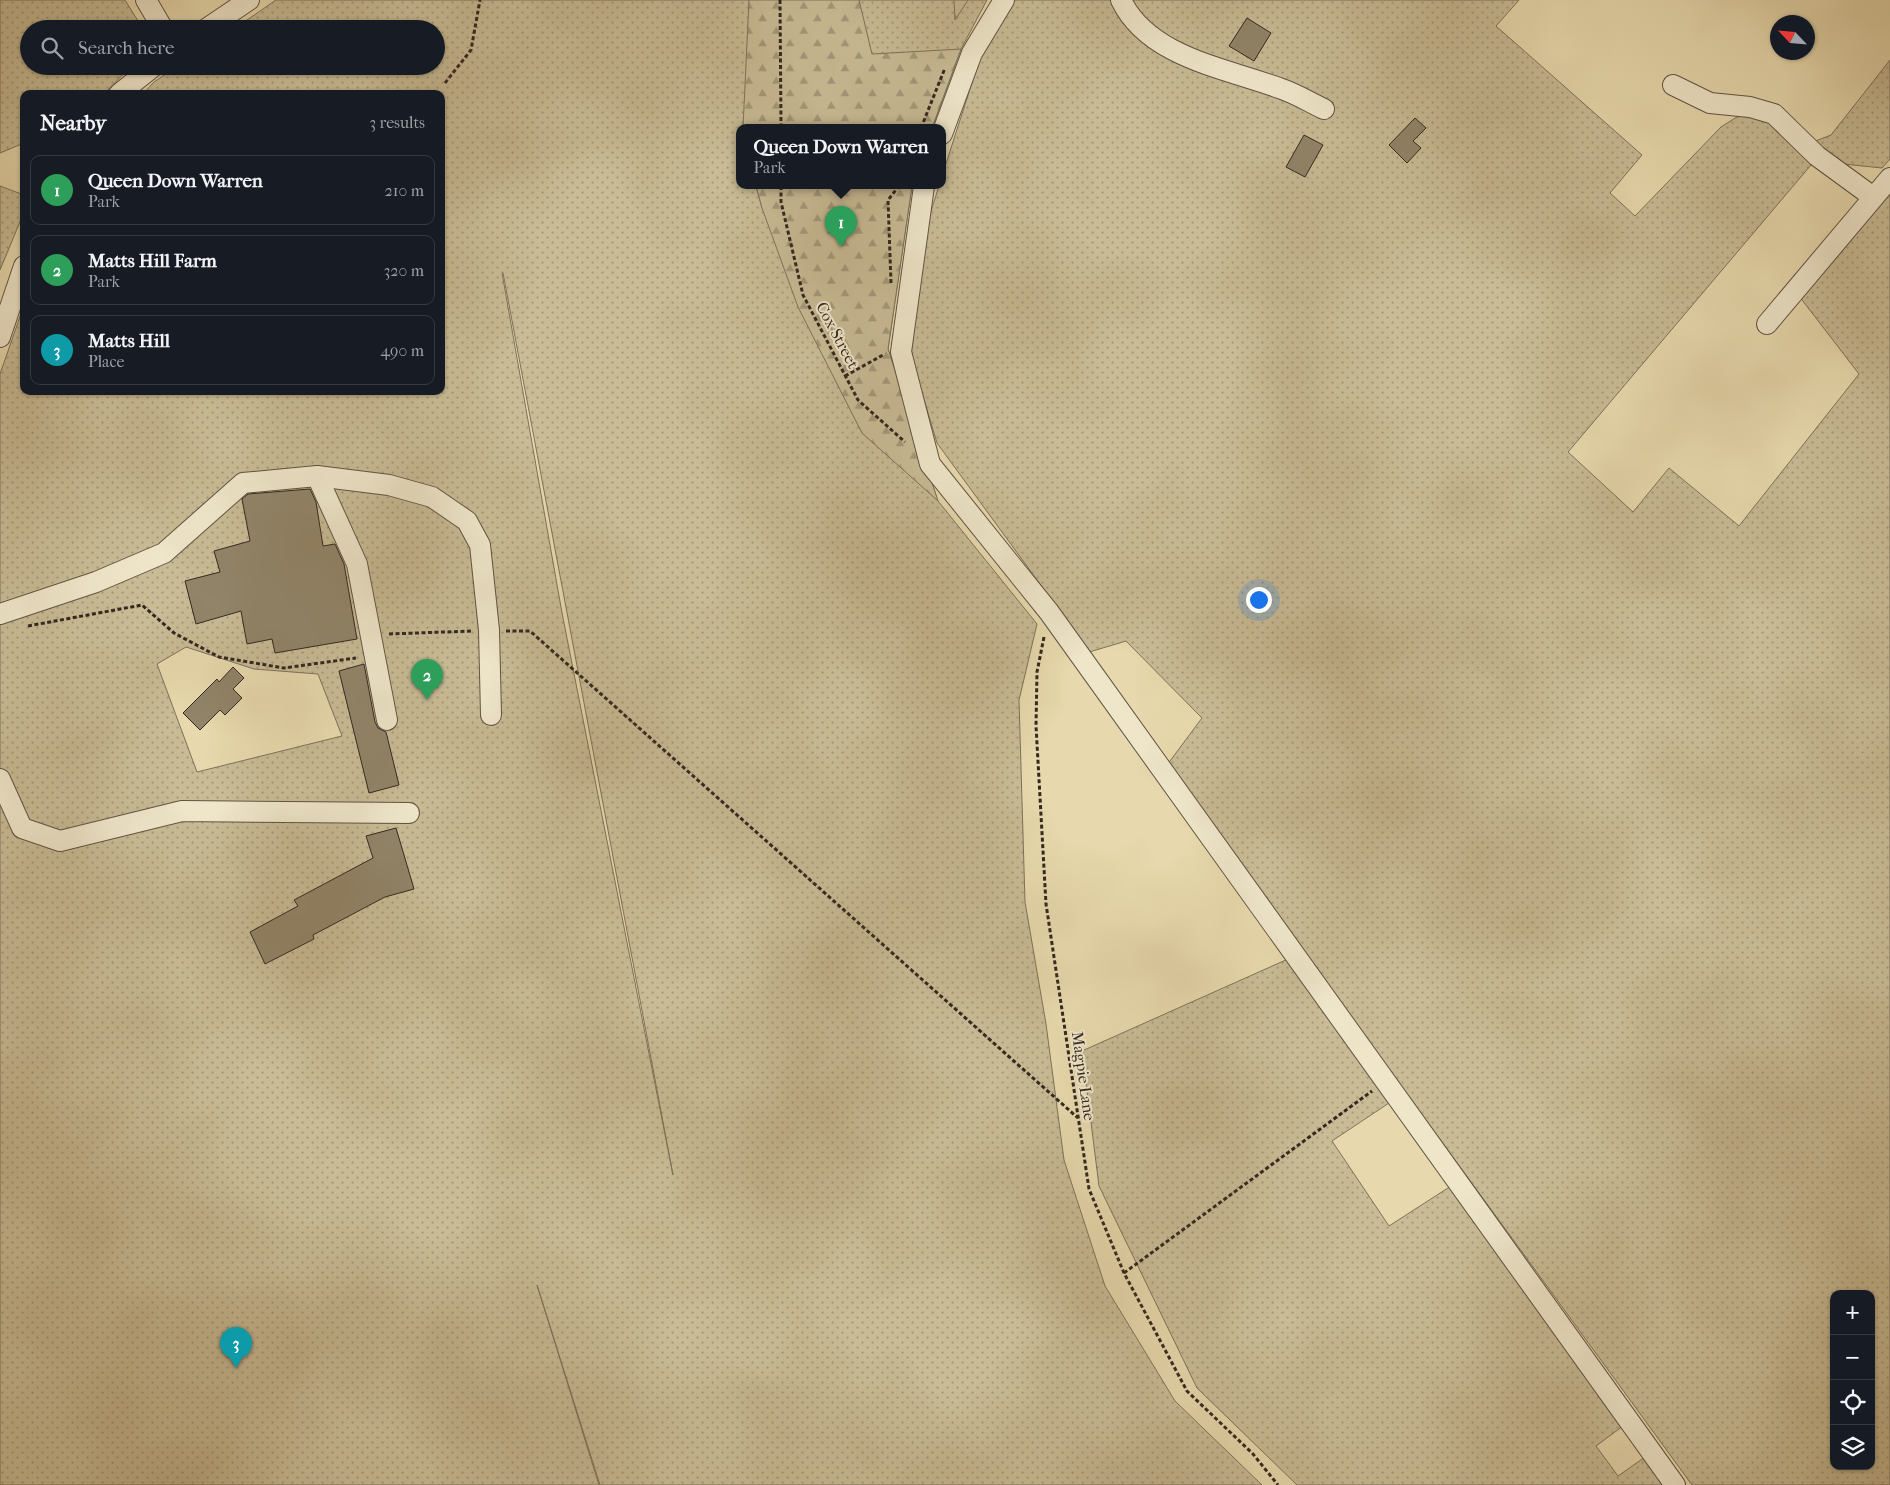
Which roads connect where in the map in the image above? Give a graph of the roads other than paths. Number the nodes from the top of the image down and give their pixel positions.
1 (146, 0) edge
2 (249, 0) edge
3 (1004, 0) edge
4 (1121, 0) edge
5 (158, 20) edge
6 (219, 20) edge
7 (143, 75) edge
8 (1673, 85) dead end
9 (124, 90) edge
10 (1324, 108) dead end
11 (946, 124) edge
12 (1890, 178) edge
13 (924, 189) edge
14 (1874, 197) junction
15 (20, 278) edge
16 (1767, 324) dead end
17 (0, 337) edge
18 (317, 476) junction
19 (0, 614) edge
20 (491, 715) dead end
21 (387, 720) dead end
22 (0, 779) edge
23 (410, 813) dead end
24 (1675, 1485) edge

1 - 5 street
2 - 6 street
3 - 11 street
4 - 10 street
7 - 9 street
8 - 14 street
12 - 14 street
13 - 24 street
14 - 16 street
15 - 17 street
18 - 19 street
18 - 20 street
18 - 21 street
22 - 23 street

